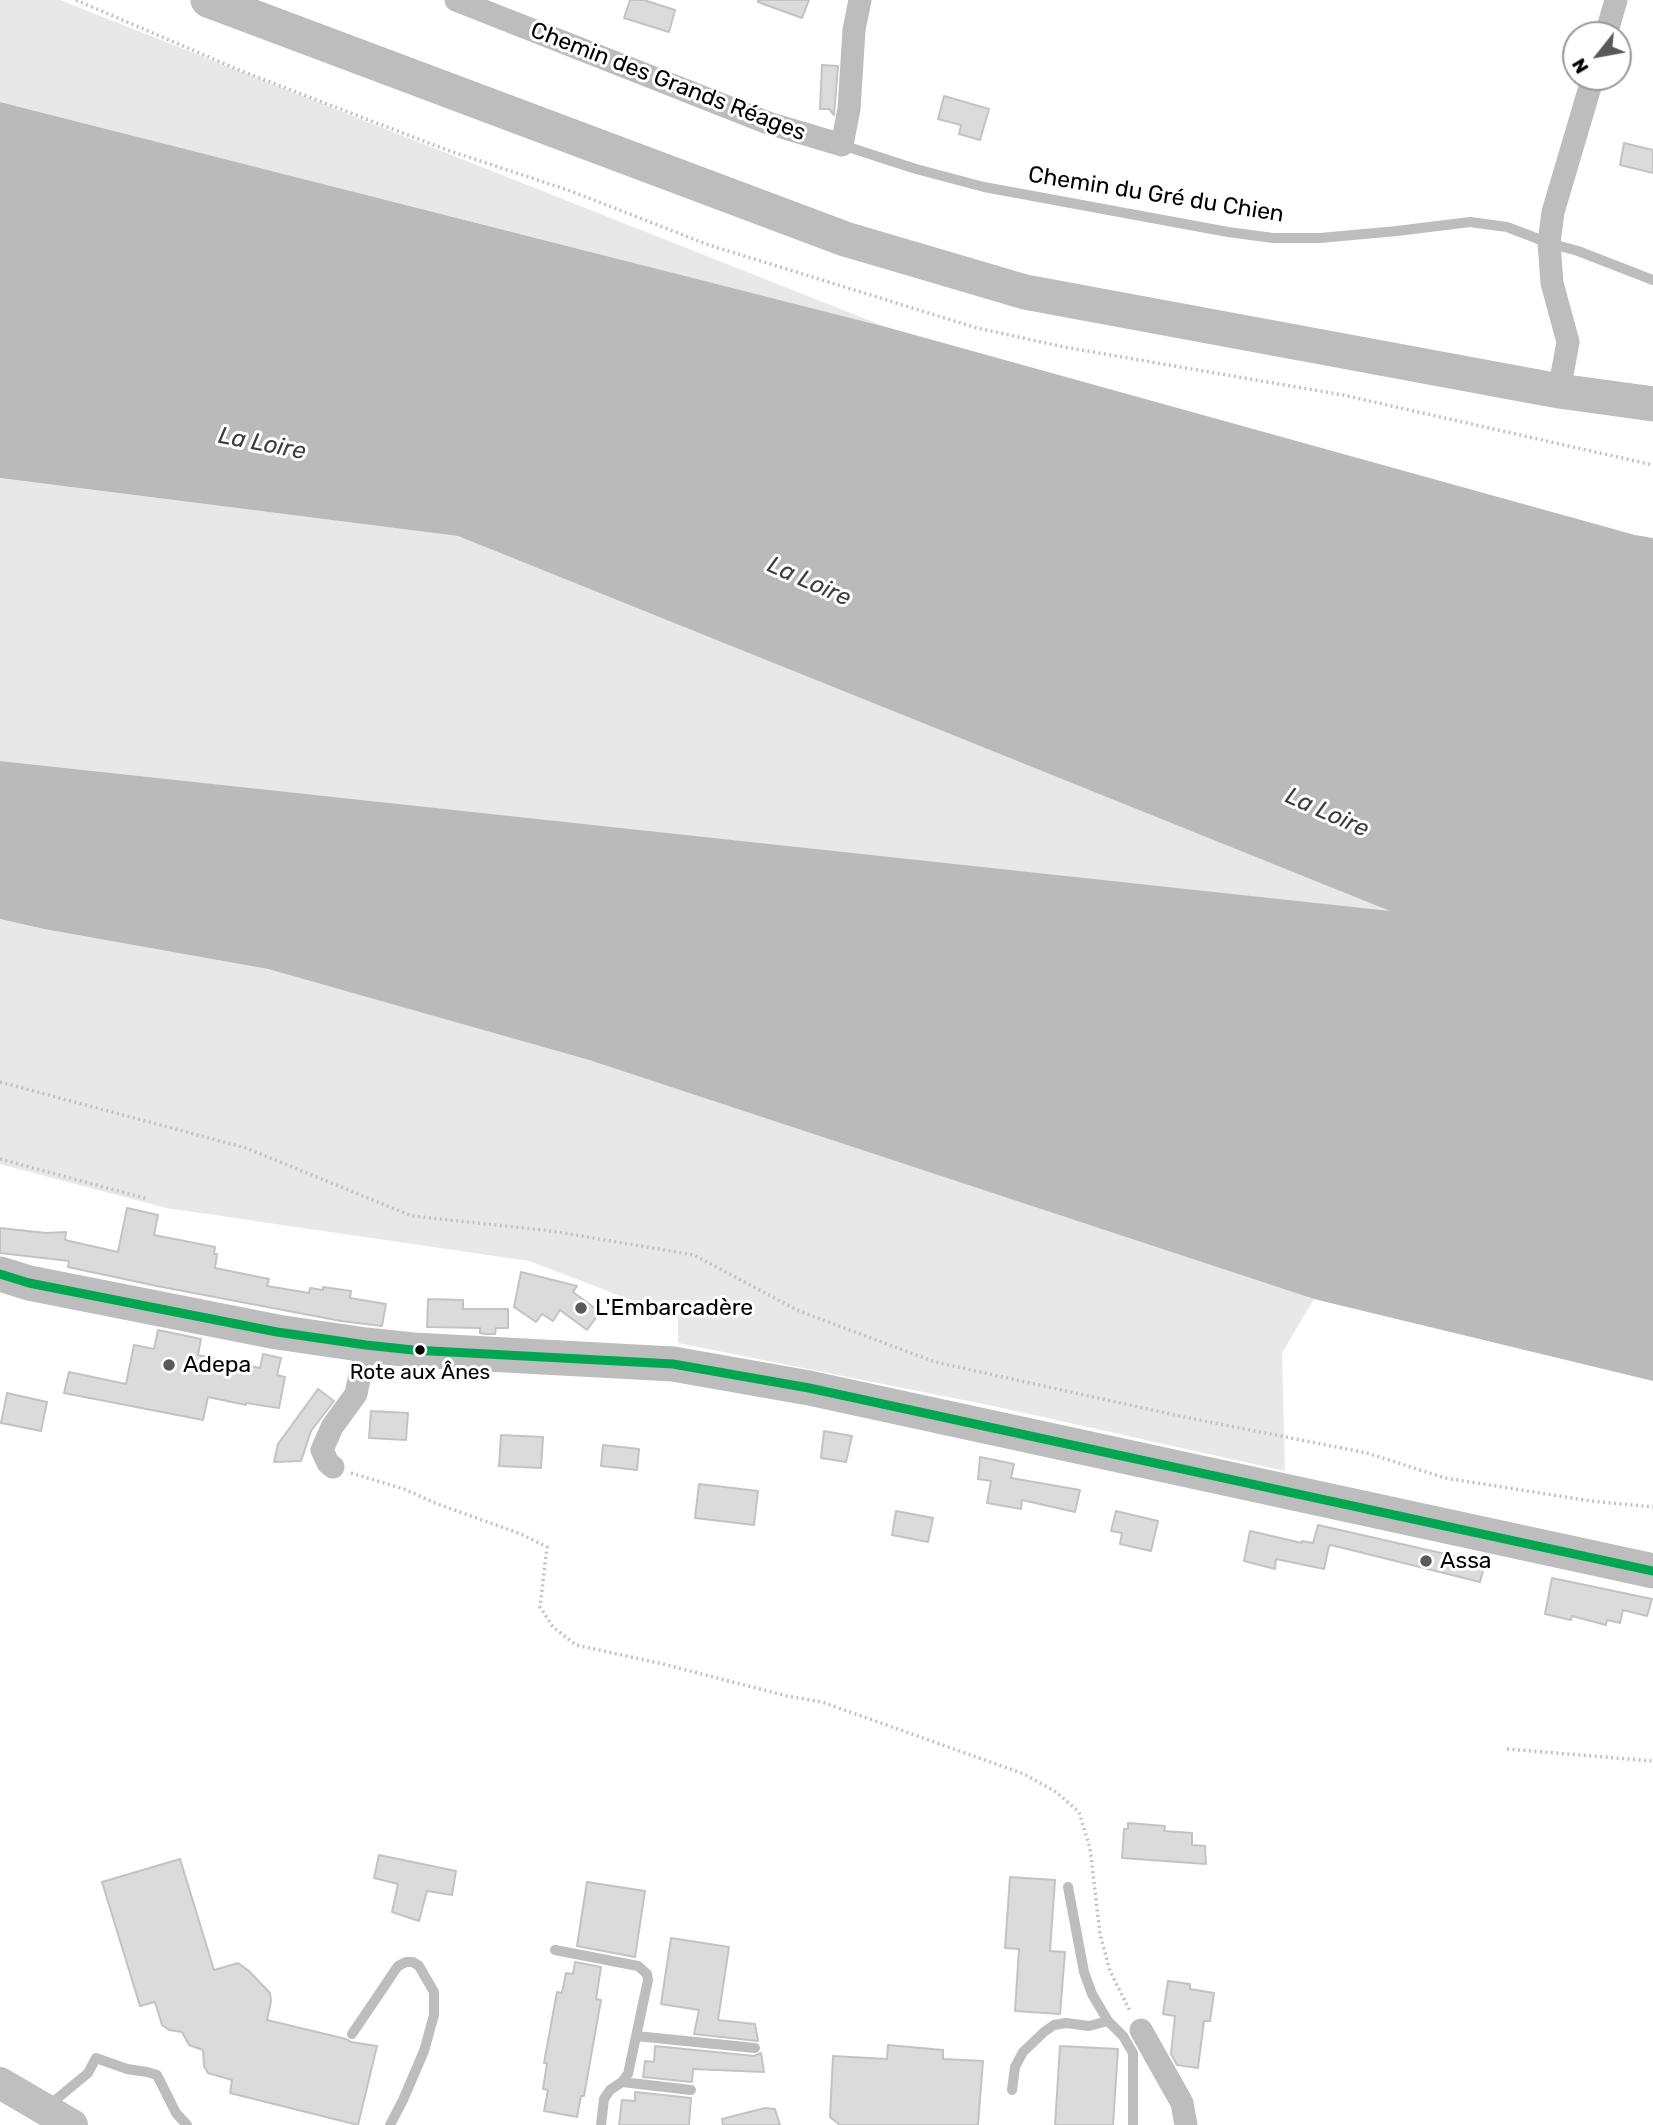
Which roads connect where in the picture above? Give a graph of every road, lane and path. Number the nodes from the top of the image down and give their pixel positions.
1 (208, 0) edge
2 (456, 0) edge
3 (860, 0) edge
4 (1616, 0) edge
5 (1610, 21) edge
6 (1589, 91) edge
7 (842, 145) junction
8 (1549, 243) junction
9 (1653, 280) edge
10 (1559, 391) junction
11 (1653, 404) edge
12 (0, 1082) edge
13 (0, 1158) edge
14 (148, 1199) dead end
15 (0, 1274) edge
16 (366, 1345) junction
17 (333, 1467) joint
18 (1653, 1507) edge
19 (1653, 1571) edge
20 (1507, 1749) dead end
21 (1653, 1761) edge
22 (1068, 1887) dead end
23 (555, 1950) dead end
24 (1108, 2021) junction
25 (1141, 2030) joint
26 (352, 2034) dead end
27 (636, 2036) junction
28 (755, 2048) dead end
29 (622, 2082) junction
30 (0, 2083) edge
31 (1012, 2090) dead end
32 (691, 2091) dead end
33 (45, 2108) junction
34 (72, 2125) edge
35 (187, 2125) edge
36 (390, 2125) edge
37 (601, 2125) edge
38 (1133, 2125) edge
39 (1186, 2125) edge

1 - 10 main road
2 - 7 street, Chemin des Grands Réages
3 - 7 street
4 - 5 street
6 - 8 street
7 - 8 lane, Chemin du Gré du Chien
8 - 9 lane, Chemin du Gré du Chien
8 - 10 street
10 - 11 main road
12 - 18 path
13 - 14 path
15 - 16 main road
16 - 17 street
16 - 19 main road
17 - 25 path
20 - 21 path
22 - 24 lane
23 - 27 lane
24 - 31 lane
24 - 38 lane
25 - 39 street
26 - 36 lane
27 - 28 lane
27 - 29 lane
29 - 32 lane
29 - 37 lane
30 - 33 street
33 - 34 street
33 - 35 lane

